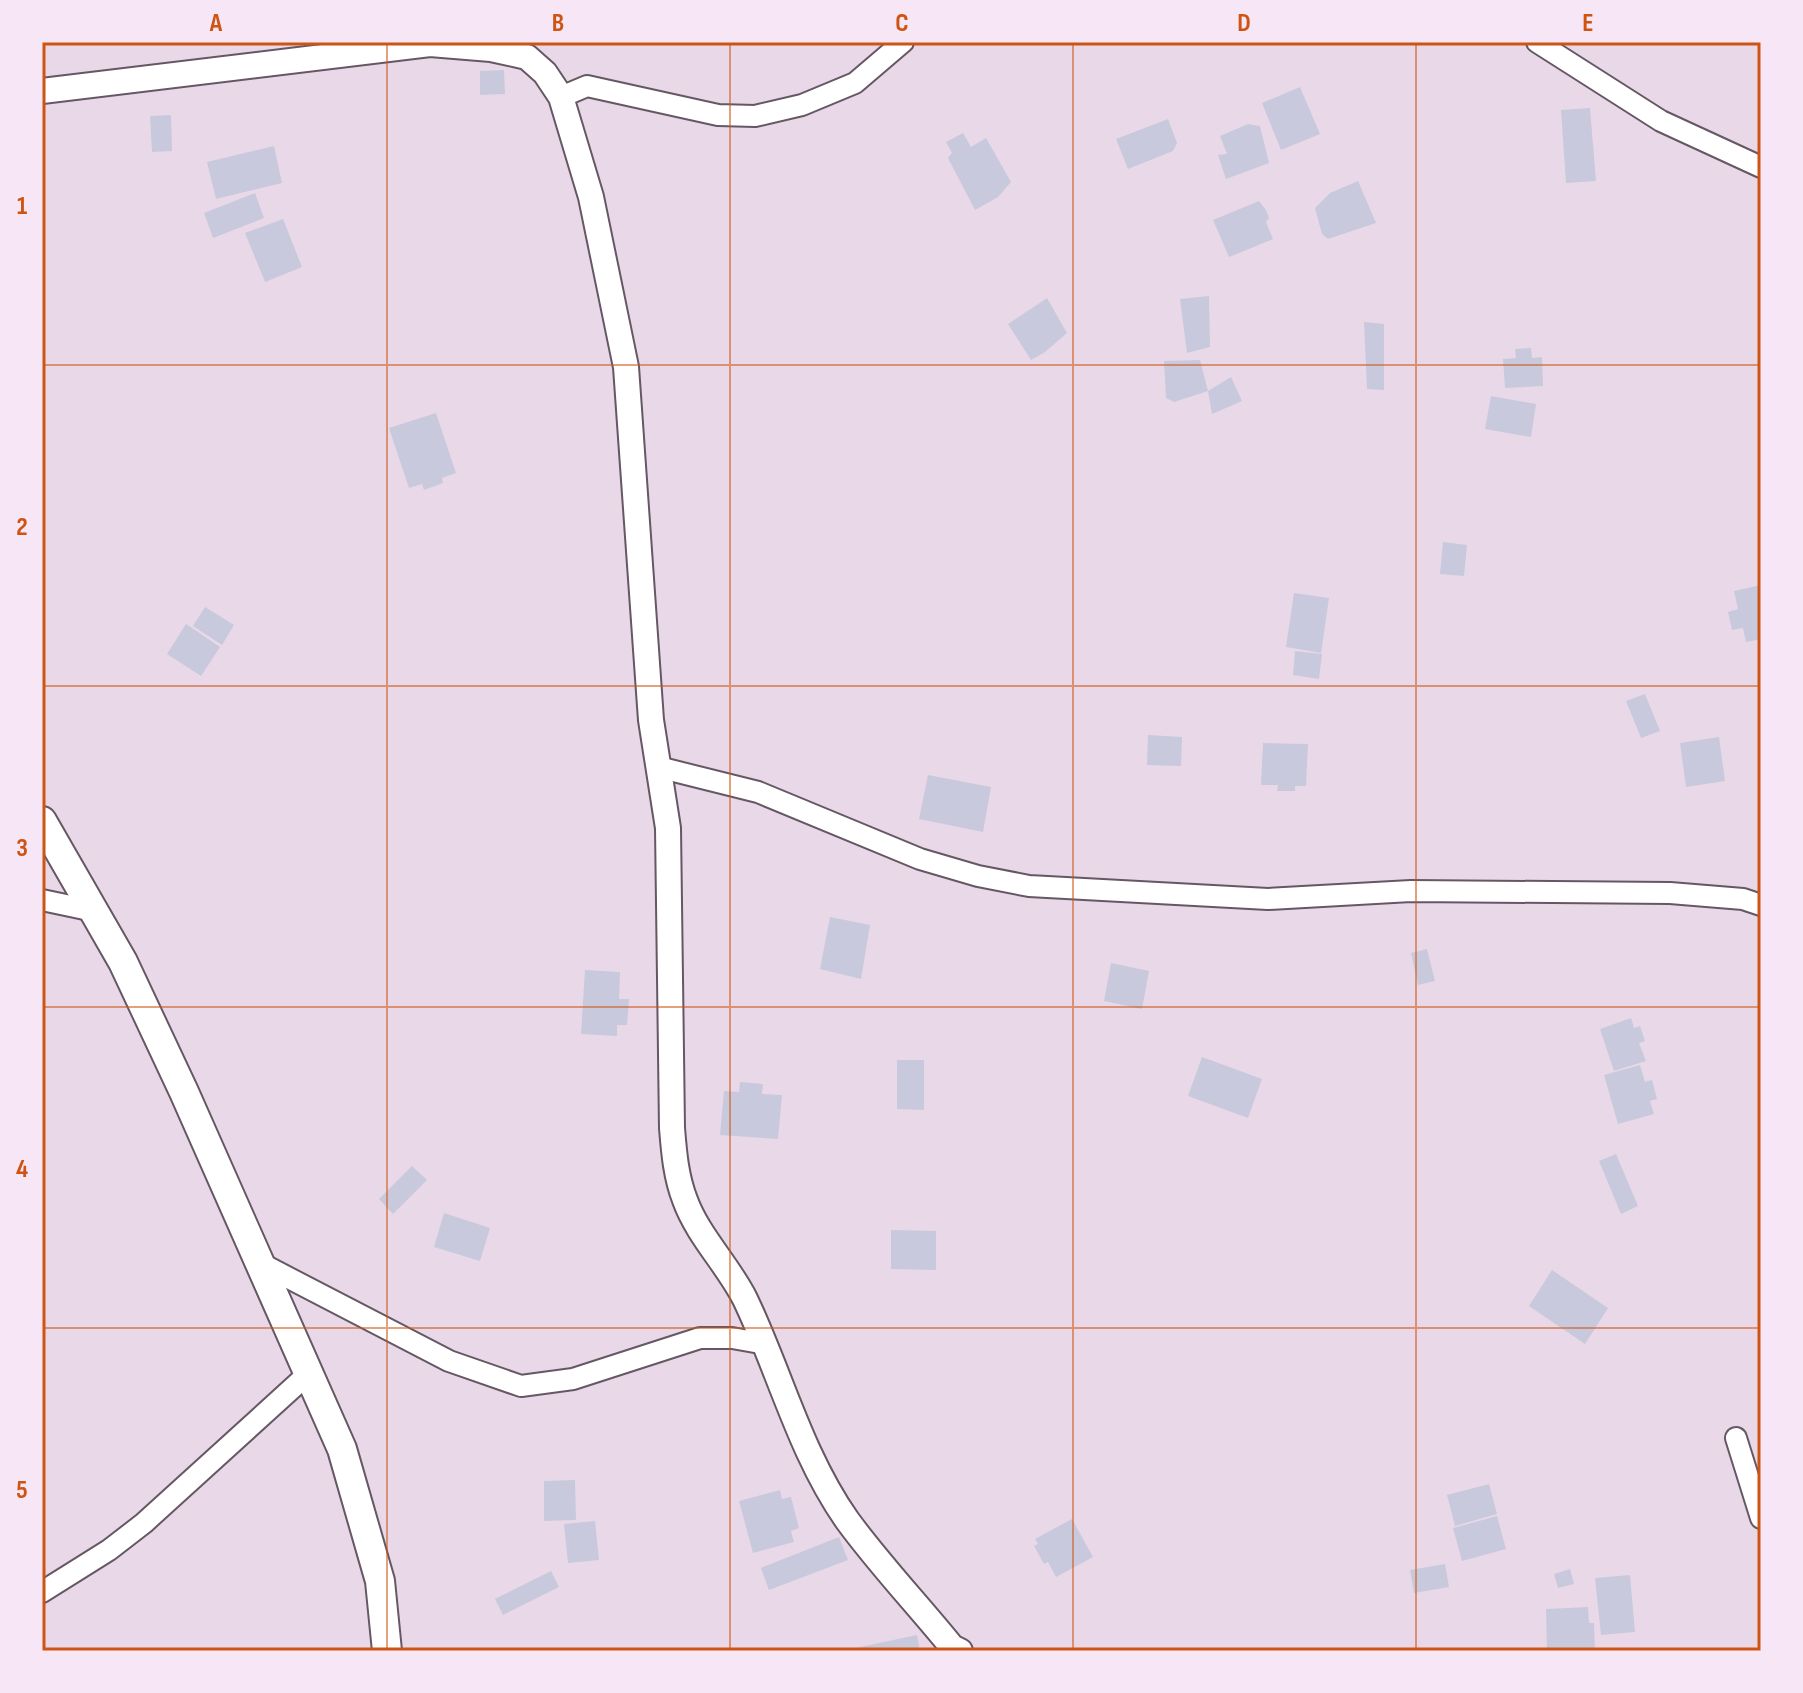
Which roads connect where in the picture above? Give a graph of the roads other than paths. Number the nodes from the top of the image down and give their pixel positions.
1 (903, 42) edge
2 (1537, 42) edge
3 (430, 43) edge
4 (526, 50) edge
5 (42, 91) edge
6 (561, 97) junction
7 (1761, 167) edge
8 (658, 767) junction
9 (42, 821) edge
10 (42, 900) edge
11 (1761, 905) edge
12 (94, 911) junction
13 (260, 1263) junction
14 (766, 1344) junction
15 (309, 1373) junction
16 (1736, 1438) dead end
17 (1761, 1518) edge
18 (42, 1592) edge
19 (955, 1650) edge
20 (387, 1651) edge

1 - 6 street
2 - 7 street
3 - 4 street
3 - 5 street
4 - 6 street
6 - 8 street
8 - 11 street
8 - 14 street
9 - 12 main road
10 - 12 street
12 - 13 main road
13 - 14 street
13 - 15 main road
14 - 19 street
15 - 18 street
15 - 20 main road
16 - 17 street

